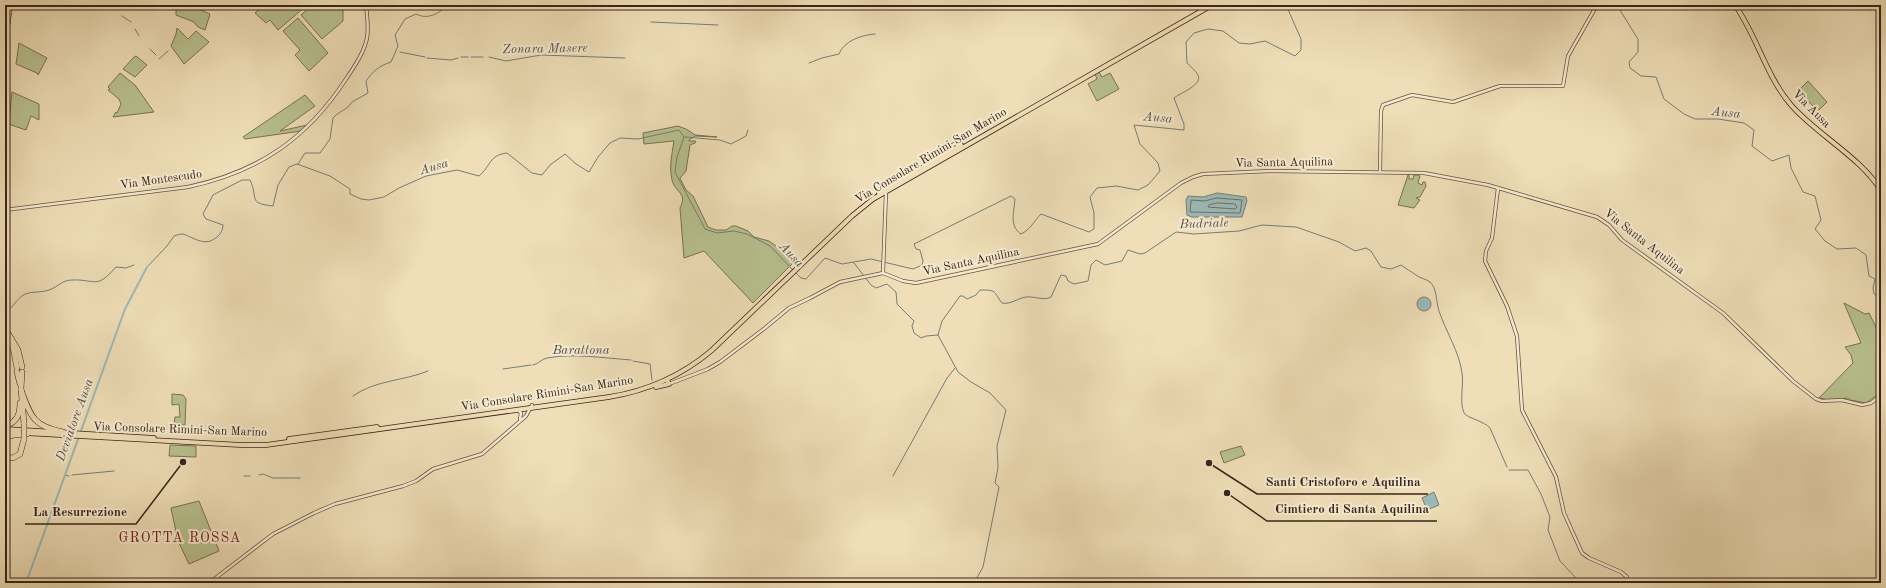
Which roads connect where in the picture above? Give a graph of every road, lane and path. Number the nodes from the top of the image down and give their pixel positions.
1 (10, 5) edge
2 (366, 5) edge
3 (1207, 5) edge
4 (1212, 5) edge
5 (1597, 5) edge
6 (1735, 5) edge
7 (1738, 5) edge
8 (5, 39) edge
9 (1380, 171) junction
10 (1881, 186) edge
11 (1498, 188) junction
12 (1881, 191) edge
13 (886, 192) junction
14 (5, 210) edge
15 (1881, 263) edge
16 (797, 267) junction
17 (790, 273) junction
18 (883, 273) junction
19 (1881, 273) edge
20 (5, 328) edge
21 (5, 335) edge
22 (5, 341) edge
23 (18, 350) junction
24 (16, 359) junction
25 (19, 370) junction
26 (668, 382) junction
27 (21, 389) junction
28 (1881, 395) edge
29 (531, 406) junction
30 (516, 410) junction
31 (522, 417) junction
32 (519, 421) junction
33 (5, 426) edge
34 (5, 431) edge
35 (63, 432) junction
36 (27, 434) junction
37 (74, 434) junction
38 (85, 435) junction
39 (5, 438) edge
40 (5, 456) edge
41 (209, 583) edge
42 (1627, 583) edge

1 - 8 highway
2 - 14 street, Via Montescudo
3 - 16 main road, Via Consolare Rimini-San Marino
4 - 13 main road, Via Consolare Rimini-San Marino
5 - 9 street
6 - 12 main road, Via Ausa
7 - 10 main road, Via Ausa
9 - 11 street, Via Santa Aquilina
9 - 18 street, Via Santa Aquilina
11 - 28 street, Via Santa Aquilina
11 - 42 street
13 - 16 main road, Via Consolare Rimini-San Marino
13 - 18 street
15 - 19 main road
16 - 17 main road, Via Consolare Rimini-San Marino
17 - 26 main road, Via Consolare Rimini-San Marino
17 - 29 main road, Via Consolare Rimini-San Marino
18 - 26 street, Via Santa Aquilina
20 - 23 highway
21 - 23 highway
21 - 24 highway
22 - 24 highway
23 - 25 highway
24 - 25 highway
25 - 27 highway
26 - 29 main road, Via Consolare Rimini-San Marino
27 - 33 highway
27 - 35 highway
27 - 40 highway, bridge
29 - 30 main road, Via Consolare Rimini-San Marino
29 - 31 street
29 - 32 street
29 - 38 main road, Via Consolare Rimini-San Marino
30 - 31 street
30 - 38 main road, Via Consolare Rimini-San Marino
31 - 32 street
32 - 41 street
34 - 35 main road, Via Consolare Rimini-San Marino
34 - 36 main road, Via Consolare Rimini-San Marino
35 - 37 main road, Via Consolare Rimini-San Marino
36 - 37 main road, Via Consolare Rimini-San Marino
36 - 39 highway
37 - 38 main road, Via Consolare Rimini-San Marino

